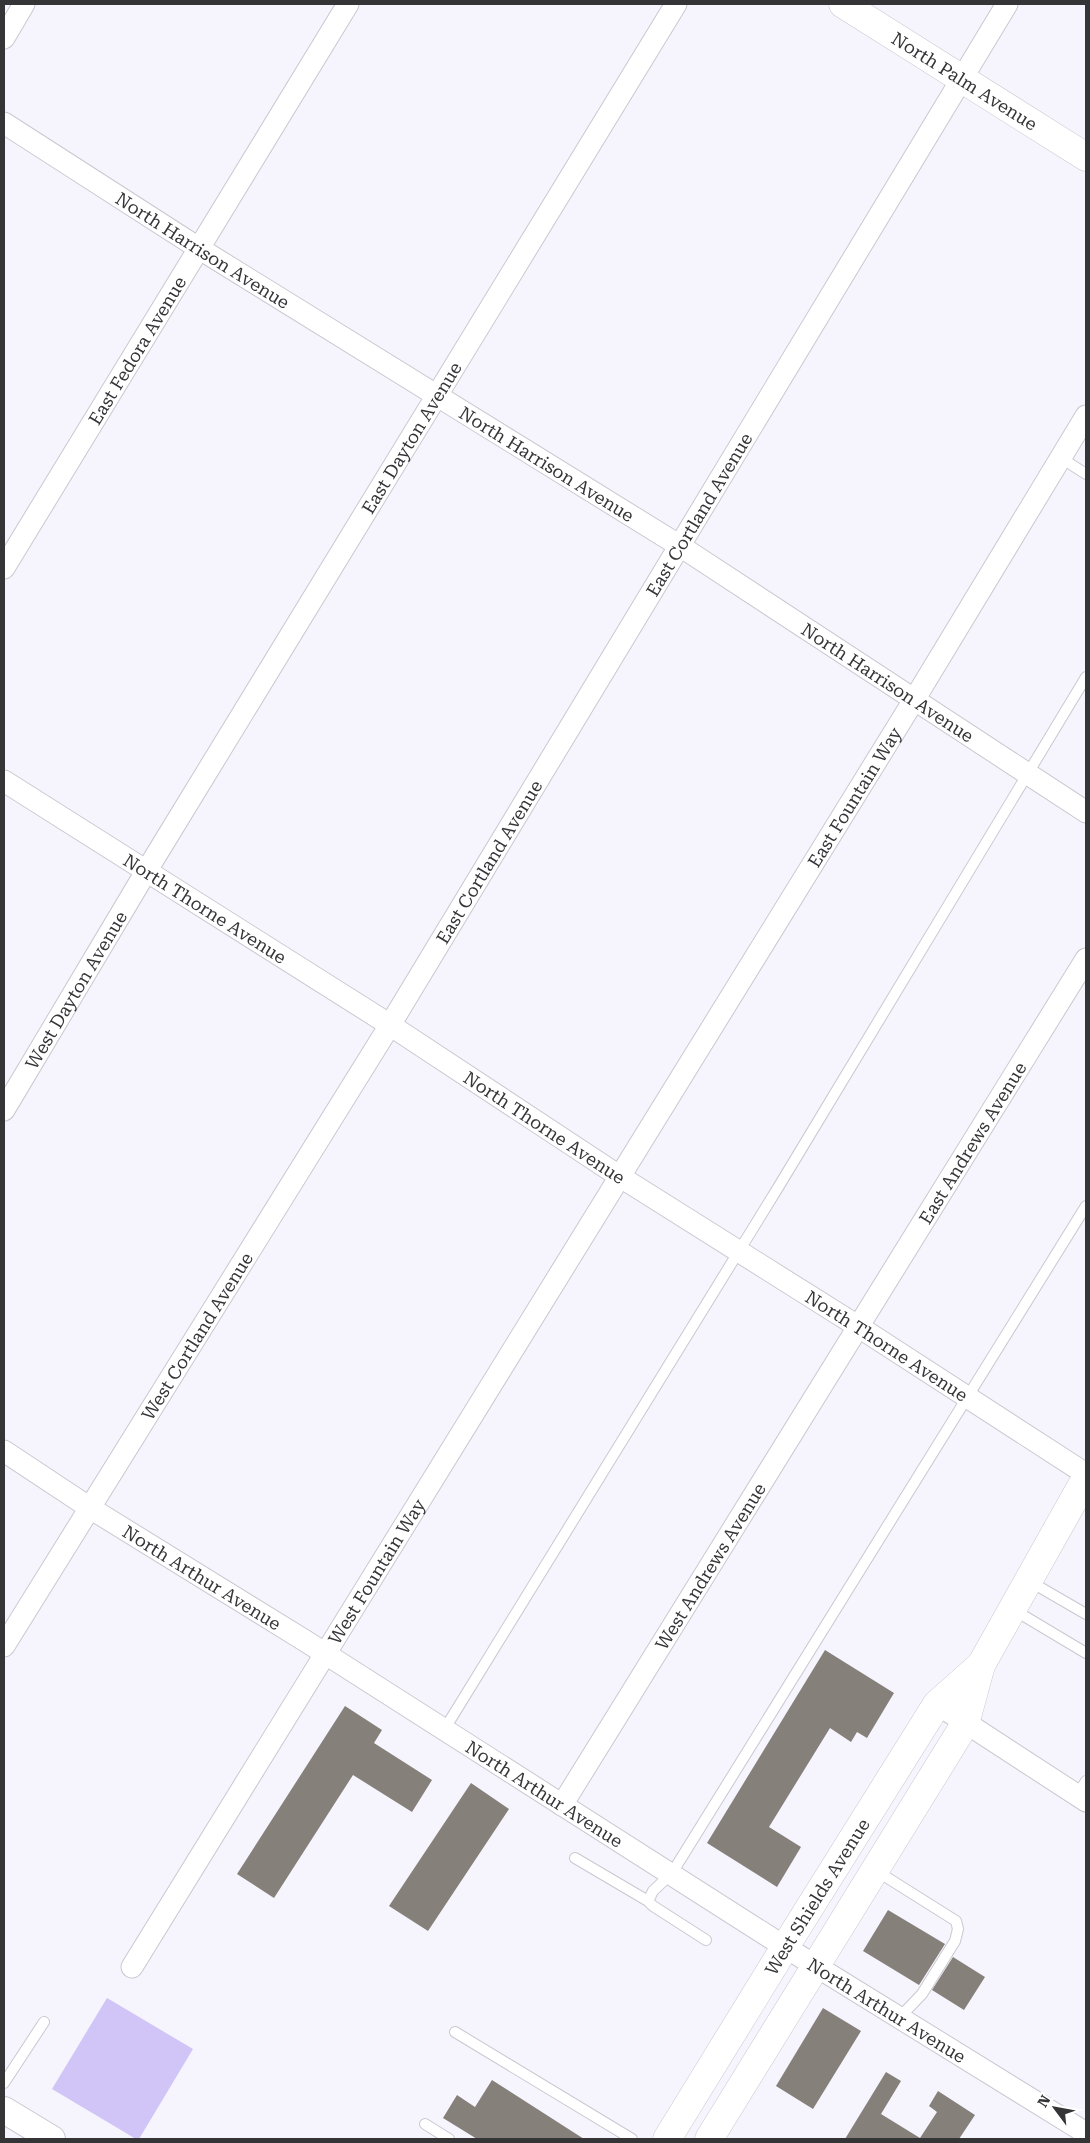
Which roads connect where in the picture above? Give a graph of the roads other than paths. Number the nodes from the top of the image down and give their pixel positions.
1 (24, 4) edge
2 (348, 4) edge
3 (676, 4) edge
4 (843, 4) edge
5 (1007, 4) edge
6 (4, 38) edge
7 (961, 79) junction
8 (4, 123) edge
9 (1085, 153) edge
10 (200, 249) junction
11 (438, 397) junction
12 (1086, 416) edge
13 (1061, 458) junction
14 (1085, 472) edge
15 (680, 546) junction
16 (4, 568) edge
17 (1086, 677) edge
18 (914, 700) junction
19 (1027, 773) junction
20 (4, 780) edge
21 (1086, 812) edge
22 (147, 870) junction
23 (1086, 959) edge
24 (390, 1025) junction
25 (4, 1110) edge
26 (619, 1176) junction
27 (1086, 1206) edge
28 (739, 1251) junction
29 (860, 1327) junction
30 (968, 1397) junction
31 (4, 1451) edge
32 (1086, 1474) edge
33 (1086, 1478) edge
34 (90, 1508) junction
35 (1029, 1581) junction
36 (1013, 1609) junction
37 (1086, 1614) edge
38 (4, 1646) edge
39 (1086, 1653) edge
40 (325, 1654) junction
41 (981, 1665) junction
42 (937, 1704) junction
43 (965, 1724) junction
44 (444, 1730) junction
45 (1083, 1792) edge
46 (562, 1804) junction
47 (575, 1858) dead end
48 (874, 1869) junction
49 (672, 1873) junction
50 (648, 1901) junction
51 (706, 1940) dead end
52 (785, 1947) junction
53 (815, 1964) junction
54 (132, 1967) dead end
55 (900, 2017) junction
56 (44, 2022) dead end
57 (455, 2032) dead end
58 (714, 2062) junction
59 (4, 2083) edge
60 (4, 2110) edge
61 (425, 2124) dead end
62 (1086, 2133) edge
63 (38, 2136) edge
64 (449, 2139) edge
65 (632, 2139) edge
66 (667, 2139) edge
67 (686, 2139) edge
68 (709, 2139) edge

1 - 6 street
2 - 10 street, East Fedora Avenue
3 - 11 street, East Dayton Avenue
4 - 7 main road, North Palm Avenue
5 - 7 street, East Cortland Avenue
7 - 9 main road, North Palm Avenue
7 - 15 street, East Cortland Avenue
8 - 10 street, North Harrison Avenue
10 - 11 street, North Harrison Avenue
10 - 16 street, East Fedora Avenue
11 - 15 street, North Harrison Avenue
11 - 22 street, East Dayton Avenue
12 - 13 street, East Fountain Way
13 - 14 lane
13 - 18 street, East Fountain Way
15 - 18 street, North Harrison Avenue
15 - 24 street, East Cortland Avenue
17 - 19 lane
18 - 19 street, North Harrison Avenue
18 - 26 street, East Fountain Way
19 - 21 street, North Harrison Avenue
19 - 28 lane
20 - 22 street, North Thorne Avenue
22 - 24 street, North Thorne Avenue
22 - 25 street, West Dayton Avenue
23 - 29 street, East Andrews Avenue
24 - 26 street, North Thorne Avenue
24 - 34 street, West Cortland Avenue
26 - 28 street, North Thorne Avenue
26 - 40 street, West Fountain Way
27 - 30 lane
28 - 29 street, North Thorne Avenue
28 - 44 lane
29 - 30 street, North Thorne Avenue
29 - 46 street, West Andrews Avenue
30 - 32 street, North Thorne Avenue
30 - 49 lane
31 - 34 street, North Arthur Avenue
33 - 35 main road, West Shields Avenue
34 - 38 street, West Cortland Avenue
34 - 40 street, North Arthur Avenue
35 - 36 main road, West Shields Avenue
35 - 37 lane
36 - 39 lane
36 - 41 main road, West Shields Avenue
40 - 44 street, North Arthur Avenue
40 - 54 street, West Fountain Way
41 - 42 main road, West Shields Avenue
41 - 43 main road, West Shields Avenue
42 - 43 street
42 - 52 main road, West Shields Avenue
43 - 45 street
43 - 48 main road, West Shields Avenue
44 - 46 street, North Arthur Avenue
46 - 49 street, North Arthur Avenue
47 - 50 lane
48 - 53 main road, West Shields Avenue
48 - 55 lane
49 - 50 lane
49 - 52 street, North Arthur Avenue
50 - 51 lane
52 - 53 street, North Arthur Avenue
52 - 58 main road, West Shields Avenue
53 - 55 street, North Arthur Avenue
53 - 68 main road, West Shields Avenue
55 - 62 street, North Arthur Avenue
56 - 59 lane
57 - 65 lane
58 - 66 main road, West Shields Avenue
58 - 67 main road
60 - 63 street
61 - 64 lane

